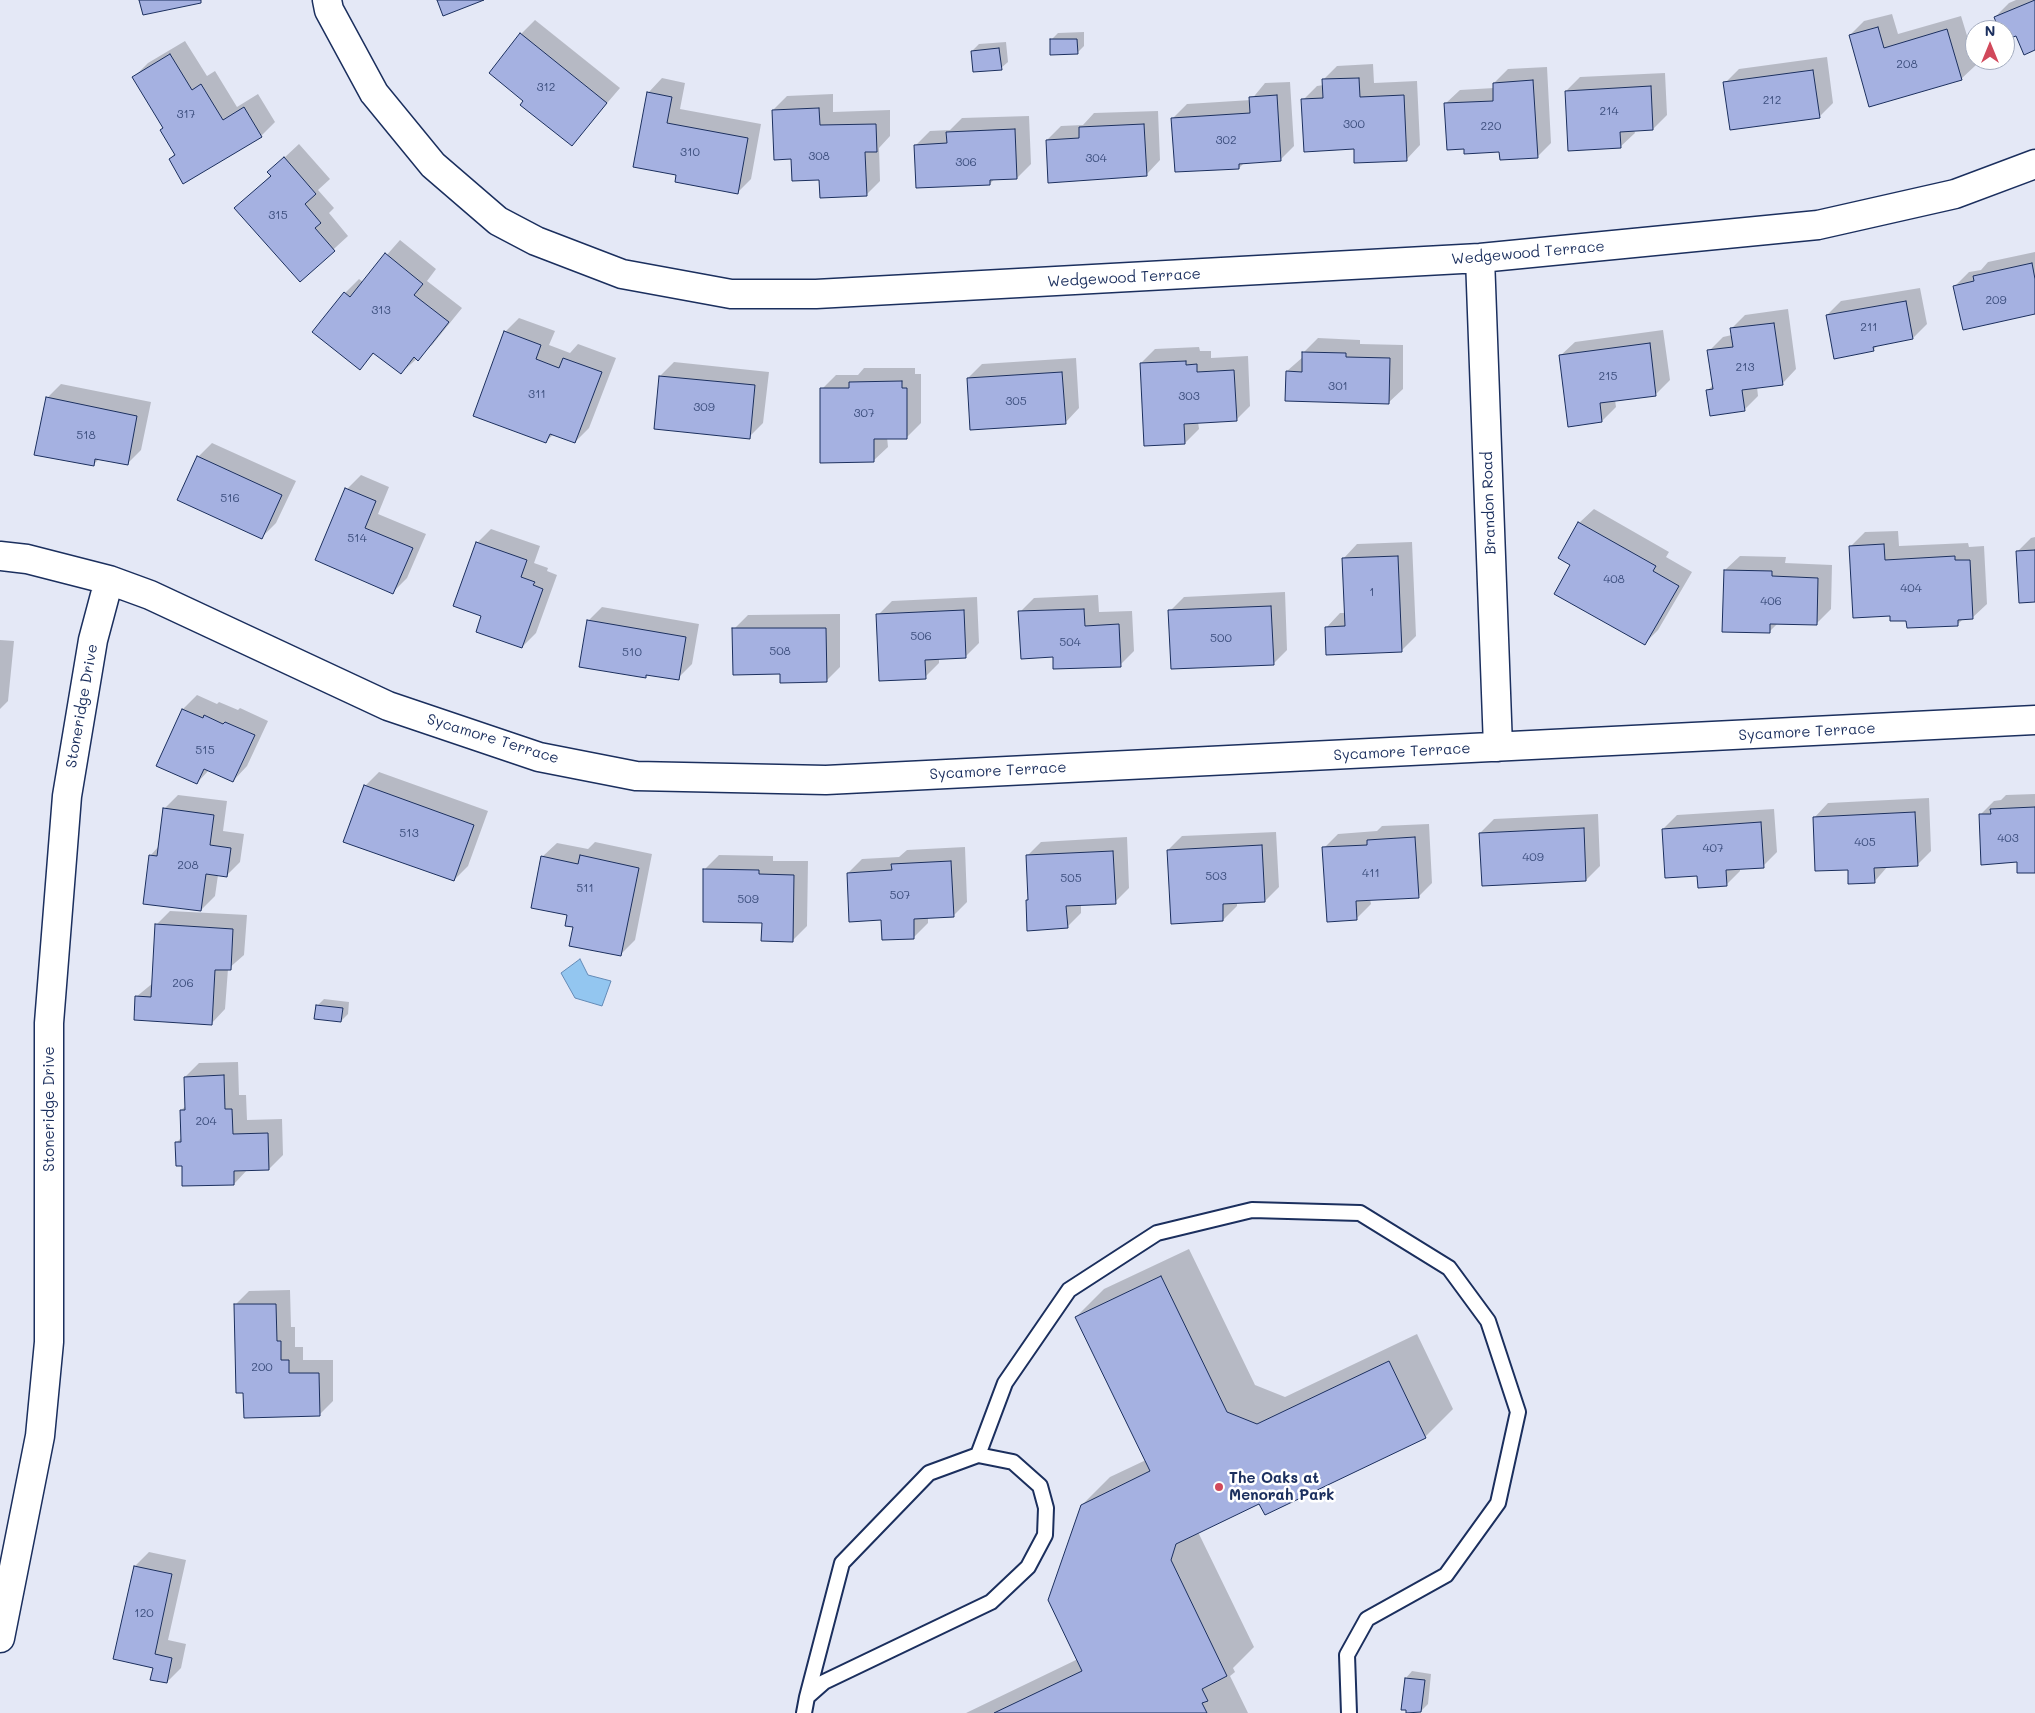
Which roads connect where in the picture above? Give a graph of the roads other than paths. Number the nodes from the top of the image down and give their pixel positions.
1 (327, 0) edge
2 (2035, 164) edge
3 (1480, 258) junction
4 (0, 556) edge
5 (109, 580) junction
6 (2035, 720) edge
7 (1498, 747) junction
8 (978, 1455) junction
9 (0, 1638) edge
10 (807, 1696) junction
11 (804, 1713) edge
12 (1349, 1713) edge

1 - 3 street, Wedgewood Terrace
2 - 3 street, Wedgewood Terrace
3 - 7 street, Brandon Road
4 - 5 street, Sycamore Terrace
5 - 7 street, Sycamore Terrace
5 - 9 street, Stoneridge Drive
6 - 7 street, Sycamore Terrace
8 - 10 lane
8 - 10 lane
8 - 12 lane
10 - 11 lane

